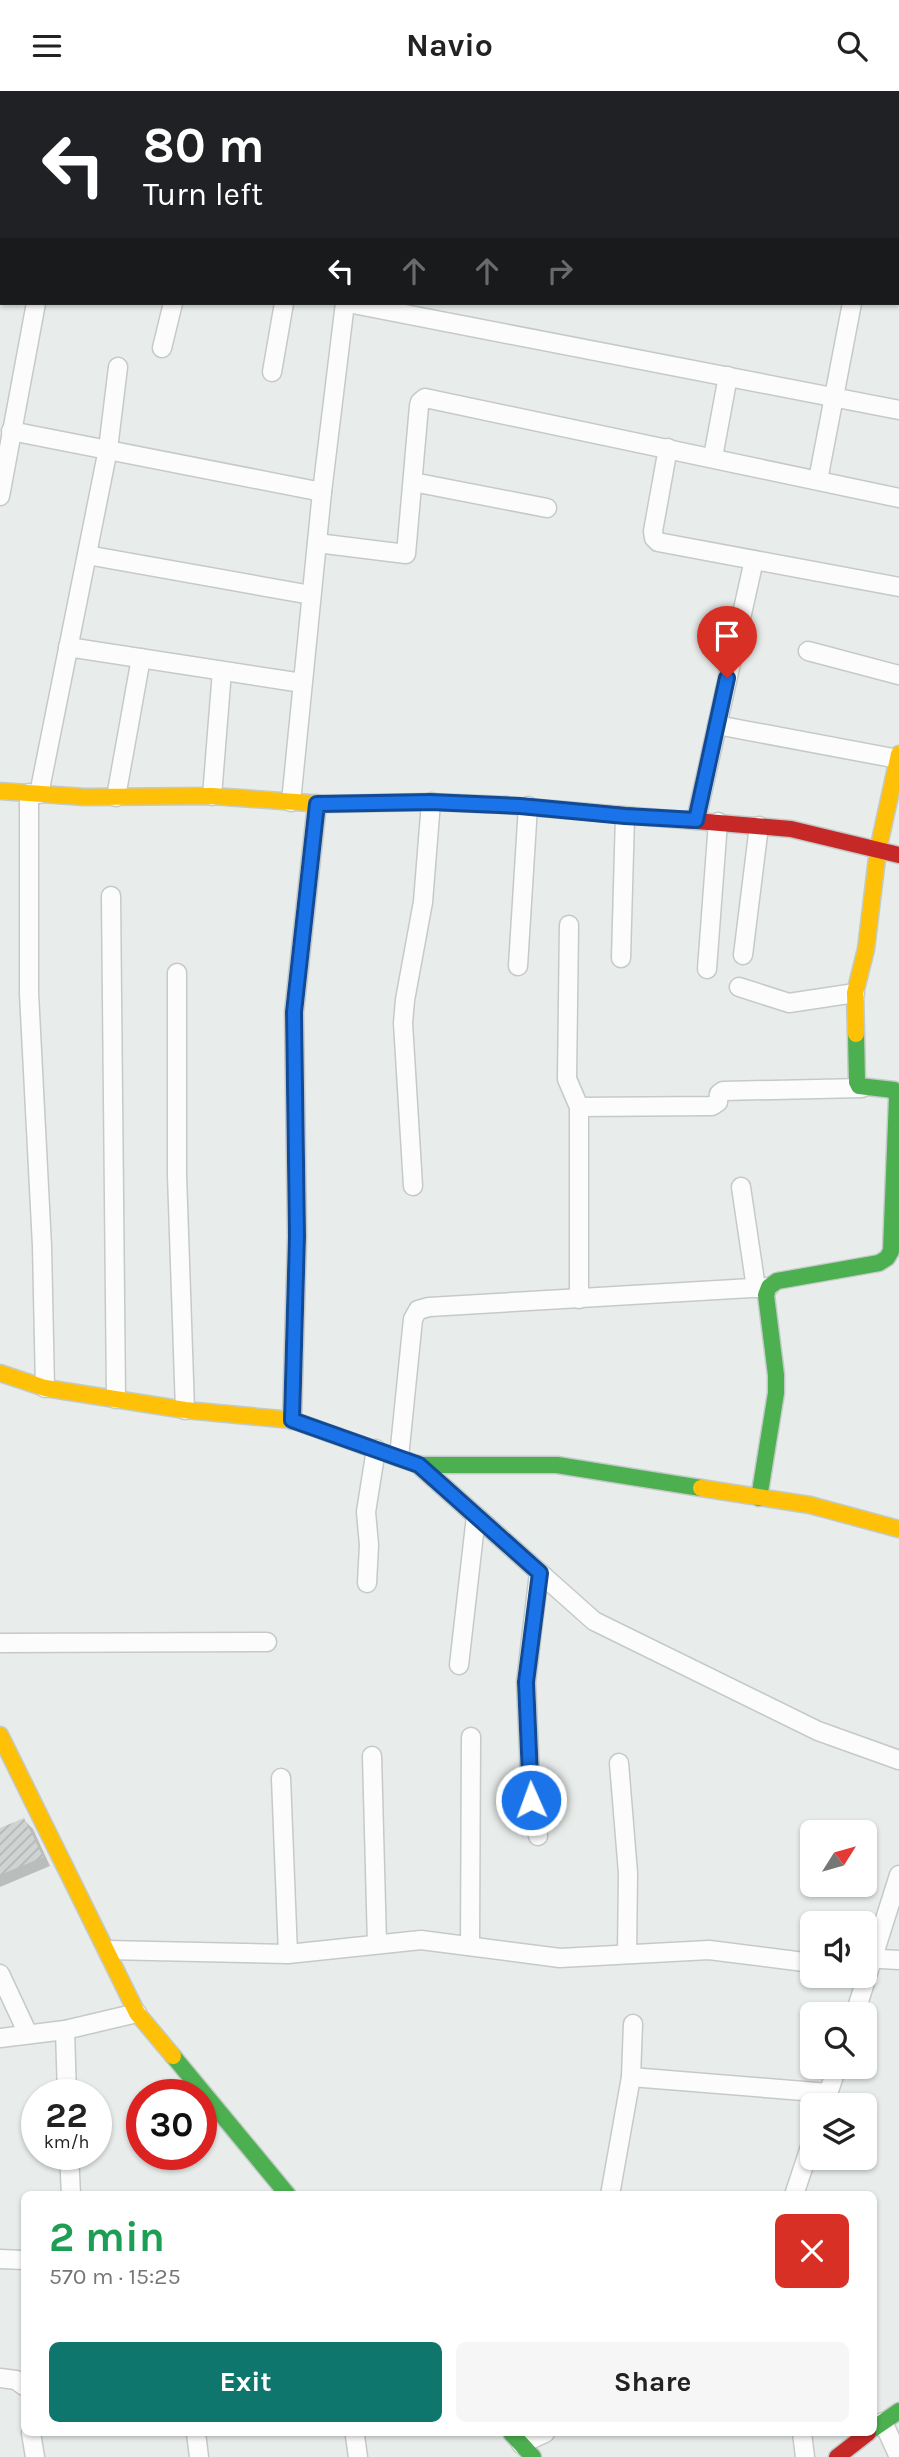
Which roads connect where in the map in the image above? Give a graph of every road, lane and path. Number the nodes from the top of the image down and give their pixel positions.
1 (36, 305) edge
2 (173, 305) edge
3 (284, 305) edge
4 (347, 305) edge
5 (357, 305) edge
6 (852, 305) edge
7 (162, 348) dead end
8 (118, 367) dead end
9 (272, 372) dead end
10 (728, 376) junction
11 (835, 397) junction
12 (899, 410) edge
13 (7, 439) edge
14 (668, 448) junction
15 (108, 449) junction
16 (713, 457) junction
17 (818, 480) junction
18 (413, 482) junction
19 (322, 492) junction
20 (0, 496) edge
21 (899, 498) edge
22 (547, 508) dead end
23 (317, 543) junction
24 (87, 555) junction
25 (754, 560) junction
26 (899, 587) edge
27 (311, 595) junction
28 (68, 647) junction
29 (808, 651) dead end
30 (141, 658) junction
31 (222, 671) junction
32 (899, 675) edge
33 (302, 683) junction
34 (717, 725) junction
35 (898, 756) edge
36 (0, 791) edge
37 (34, 793) junction
38 (212, 796) junction
39 (116, 797) junction
40 (291, 801) junction
41 (431, 802) junction
42 (317, 804) junction
43 (528, 806) junction
44 (625, 816) junction
45 (696, 820) junction
46 (718, 822) junction
47 (759, 826) junction
48 (878, 850) junction
49 (899, 855) edge
50 (111, 896) dead end
51 (569, 925) dead end
52 (743, 955) dead end
53 (621, 958) dead end
54 (518, 966) dead end
55 (708, 968) dead end
56 (177, 973) dead end
57 (739, 987) dead end
58 (855, 993) junction
59 (862, 1088) junction
60 (579, 1107) junction
61 (413, 1186) dead end
62 (741, 1187) dead end
63 (895, 1242) edge
64 (763, 1287) junction
65 (579, 1299) junction
66 (0, 1373) edge
67 (45, 1388) junction
68 (116, 1399) junction
69 (185, 1410) junction
70 (292, 1420) junction
71 (376, 1449) junction
72 (399, 1457) junction
73 (419, 1465) junction
74 (759, 1498) junction
75 (476, 1515) junction
76 (899, 1529) edge
77 (540, 1573) junction
78 (367, 1583) dead end
79 (267, 1642) dead end
80 (0, 1643) edge
81 (459, 1665) dead end
82 (0, 1735) edge
83 (471, 1737) dead end
84 (372, 1756) dead end
85 (899, 1760) edge
86 (619, 1763) dead end
87 (281, 1779) dead end
88 (538, 1836) dead end
89 (899, 1874) edge
90 (877, 1938) edge
91 (377, 1944) junction
92 (470, 1946) junction
93 (107, 1950) junction
94 (288, 1954) junction
95 (627, 1954) junction
96 (877, 1958) edge
97 (899, 1960) edge
98 (800, 1961) edge
99 (0, 1974) edge
100 (137, 2013) junction
101 (633, 2024) dead end
102 (65, 2030) junction
103 (29, 2034) junction
104 (0, 2038) edge
105 (631, 2077) junction
106 (67, 2079) edge
107 (800, 2096) edge
108 (70, 2170) edge
109 (802, 2170) edge
110 (71, 2191) edge
111 (285, 2191) edge
112 (611, 2191) edge
113 (795, 2191) edge
114 (0, 2259) edge
115 (21, 2260) edge
116 (0, 2378) edge
117 (21, 2384) edge
118 (899, 2411) edge
119 (877, 2427) edge
120 (877, 2430) edge
121 (32, 2436) edge
122 (196, 2436) edge
123 (355, 2436) dead end
124 (539, 2436) edge
125 (802, 2436) edge
126 (865, 2436) edge
127 (522, 2444) edge
128 (35, 2457) edge
129 (199, 2457) edge
130 (358, 2457) edge
131 (804, 2457) edge
132 (837, 2457) edge
133 (899, 2457) edge

1 - 13 street
2 - 7 street
3 - 9 street
4 - 19 street
5 - 10 street
6 - 11 street
8 - 15 street
10 - 11 street
10 - 16 street
11 - 12 street
11 - 17 street
13 - 15 street
13 - 20 street
14 - 16 street
14 - 18 street
14 - 25 street
15 - 19 street
15 - 24 street
16 - 17 street
17 - 21 street
18 - 22 street
18 - 23 street
19 - 23 street
23 - 27 street
24 - 27 street
24 - 28 street
25 - 26 street
25 - 34 street
27 - 33 street
28 - 30 street
28 - 37 street
29 - 32 street
30 - 31 street
30 - 39 street
31 - 33 street
31 - 38 street
33 - 40 street
34 - 35 street
34 - 45 street
35 - 48 street
36 - 37 street
37 - 39 street
37 - 67 street
38 - 39 street
38 - 40 street
40 - 42 street
41 - 42 street
41 - 43 street
41 - 61 street
42 - 70 street
43 - 44 street
43 - 54 street
44 - 45 street
44 - 53 street
45 - 46 street
46 - 47 street
46 - 55 street
47 - 48 street
47 - 52 street
48 - 49 street
48 - 58 street
50 - 68 street
51 - 60 street
56 - 69 street
57 - 58 street
58 - 59 street
59 - 60 street
59 - 63 street
60 - 65 street
62 - 64 street
63 - 64 street
64 - 65 street
64 - 74 street
65 - 72 street
66 - 67 street
67 - 68 street
68 - 69 street
69 - 70 street
70 - 71 street
71 - 72 street
71 - 78 street
72 - 73 street
73 - 74 street
73 - 75 street
74 - 76 street
75 - 77 street
75 - 81 street
77 - 85 street
77 - 88 street
79 - 80 street
82 - 93 street
83 - 92 street
84 - 91 street
86 - 95 street
87 - 94 street
89 - 90 street
91 - 92 street
91 - 94 street
92 - 95 street
93 - 94 street
93 - 100 street
95 - 98 street
96 - 97 street
99 - 103 street
100 - 102 street
100 - 111 street
101 - 105 street
102 - 103 street
102 - 106 street
103 - 104 street
105 - 107 street
105 - 112 street
108 - 110 street
109 - 113 street
114 - 115 street
116 - 117 street
118 - 119 street
120 - 133 street
121 - 128 street
122 - 129 street
123 - 130 street
124 - 127 street
125 - 131 street
126 - 132 street

